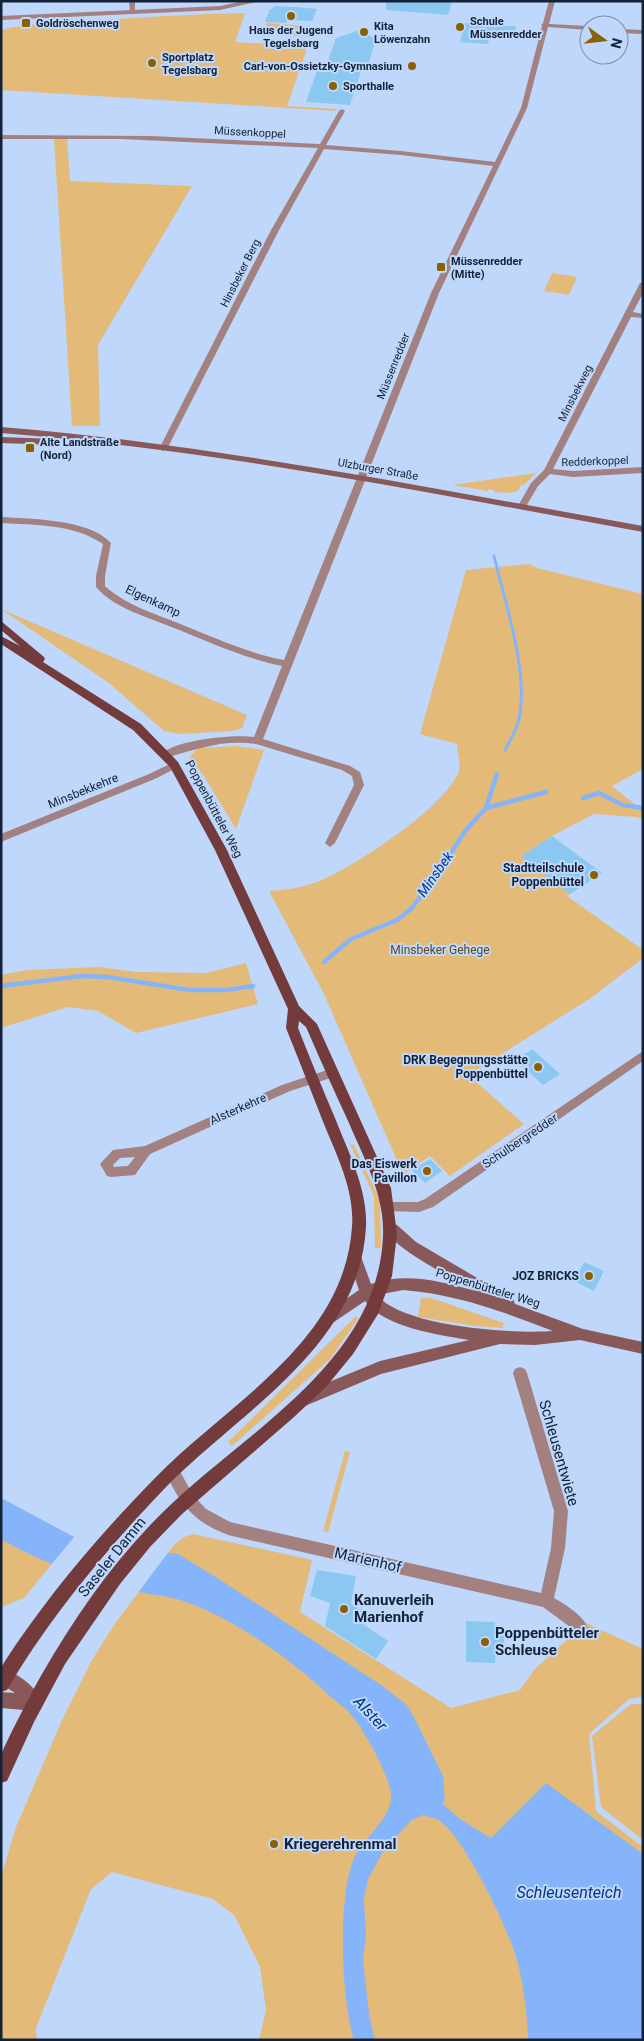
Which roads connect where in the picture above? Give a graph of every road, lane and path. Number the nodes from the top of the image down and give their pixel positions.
1 (132, 1) edge
2 (257, 1) edge
3 (552, 1) edge
4 (133, 12) junction
5 (48, 17) junction
6 (1, 18) edge
7 (1, 22) edge
8 (544, 25) junction
9 (579, 27) edge
10 (629, 31) edge
11 (643, 32) edge
12 (342, 111) dead end
13 (1, 137) edge
14 (322, 146) junction
15 (497, 164) junction
16 (643, 285) edge
17 (629, 314) junction
18 (643, 316) edge
19 (1, 430) edge
20 (1, 440) edge
21 (107, 442) junction
22 (163, 448) junction
23 (643, 470) edge
24 (548, 471) junction
25 (362, 478) junction
26 (522, 506) junction
27 (1, 520) edge
28 (643, 530) edge
29 (1, 624) edge
30 (1, 639) edge
31 (287, 664) junction
32 (51, 670) junction
33 (257, 741) junction
34 (166, 755) junction
35 (174, 765) junction
36 (1, 838) edge
37 (330, 843) dead end
38 (294, 1008) junction
39 (643, 1055) edge
40 (333, 1072) junction
41 (312, 1079) junction
42 (146, 1151) dead end
43 (389, 1207) junction
44 (392, 1230) junction
45 (355, 1258) junction
46 (375, 1294) junction
47 (526, 1313) junction
48 (328, 1318) junction
49 (583, 1335) junction
50 (503, 1338) junction
51 (308, 1346) joint
52 (643, 1348) edge
53 (520, 1373) dead end
54 (300, 1401) junction
55 (172, 1471) junction
56 (188, 1500) junction
57 (546, 1601) junction
58 (581, 1628) dead end
59 (3, 1679) edge
60 (1, 1700) edge
61 (35, 1703) junction
62 (1, 1775) edge

1 - 4 street
2 - 4 street
3 - 8 street, Müssenredder
4 - 5 street
5 - 6 street
5 - 7 street
8 - 9 street
8 - 15 street, Müssenredder
10 - 11 street
12 - 14 street, Hinsbeker Berg
13 - 14 street, Müssenkoppel
14 - 15 street, Müssenkoppel
14 - 22 street, Hinsbeker Berg
15 - 25 street, Müssenredder
16 - 17 street, Minsbekweg
17 - 18 street
17 - 24 street, Minsbekweg
19 - 21 main road, Ulzburger Straße
20 - 21 main road, Ulzburger Straße
21 - 22 main road, Ulzburger Straße
22 - 25 main road, Ulzburger Straße
23 - 24 street, Redderkoppel
24 - 26 street, Minsbekweg
25 - 26 main road, Ulzburger Straße
25 - 31 street, Müssenredder
26 - 28 main road, Ulzburger Straße
27 - 31 street, Elgenkamp
29 - 32 main road, Poppenbütteler Weg
30 - 32 main road, Poppenbütteler Weg
31 - 33 street, Müssenredder
32 - 34 main road, Poppenbütteler Weg
33 - 34 street
33 - 37 street
34 - 35 main road, Poppenbütteler Weg
35 - 36 street, Minsbekkehre
35 - 38 main road, Poppenbütteler Weg
38 - 40 main road, Poppenbütteler Weg
38 - 41 main road, Poppenbütteler Weg
39 - 43 street, Schulbergredder
40 - 41 street, Alsterkehre
40 - 43 main road, Poppenbütteler Weg
41 - 42 street, Alsterkehre
41 - 45 main road, Poppenbütteler Weg
43 - 44 main road, Poppenbütteler Weg
44 - 46 main road, Poppenbütteler Weg
44 - 47 main road
45 - 46 main road, Poppenbütteler Weg
45 - 48 main road, Poppenbütteler Weg
46 - 47 main road, Poppenbütteler Weg
46 - 48 main road, Poppenbütteler Weg
46 - 50 main road, Poppenbütteler Weg
46 - 54 main road, Poppenbütteler Weg
47 - 49 main road, Poppenbütteler Weg
48 - 51 main road, Poppenbütteler Weg
49 - 50 main road, Poppenbütteler Weg
49 - 52 main road, Poppenbütteler Weg
50 - 54 main road
51 - 55 main road, Saseler Damm
53 - 57 street, Schleusentwiete
54 - 56 main road, Saseler Damm
55 - 56 street, Marienhof
55 - 59 main road, Saseler Damm
56 - 57 street, Marienhof
56 - 61 main road, Saseler Damm
57 - 58 street, Marienhof
59 - 61 main road
60 - 61 main road
61 - 62 main road, Saseler Damm

